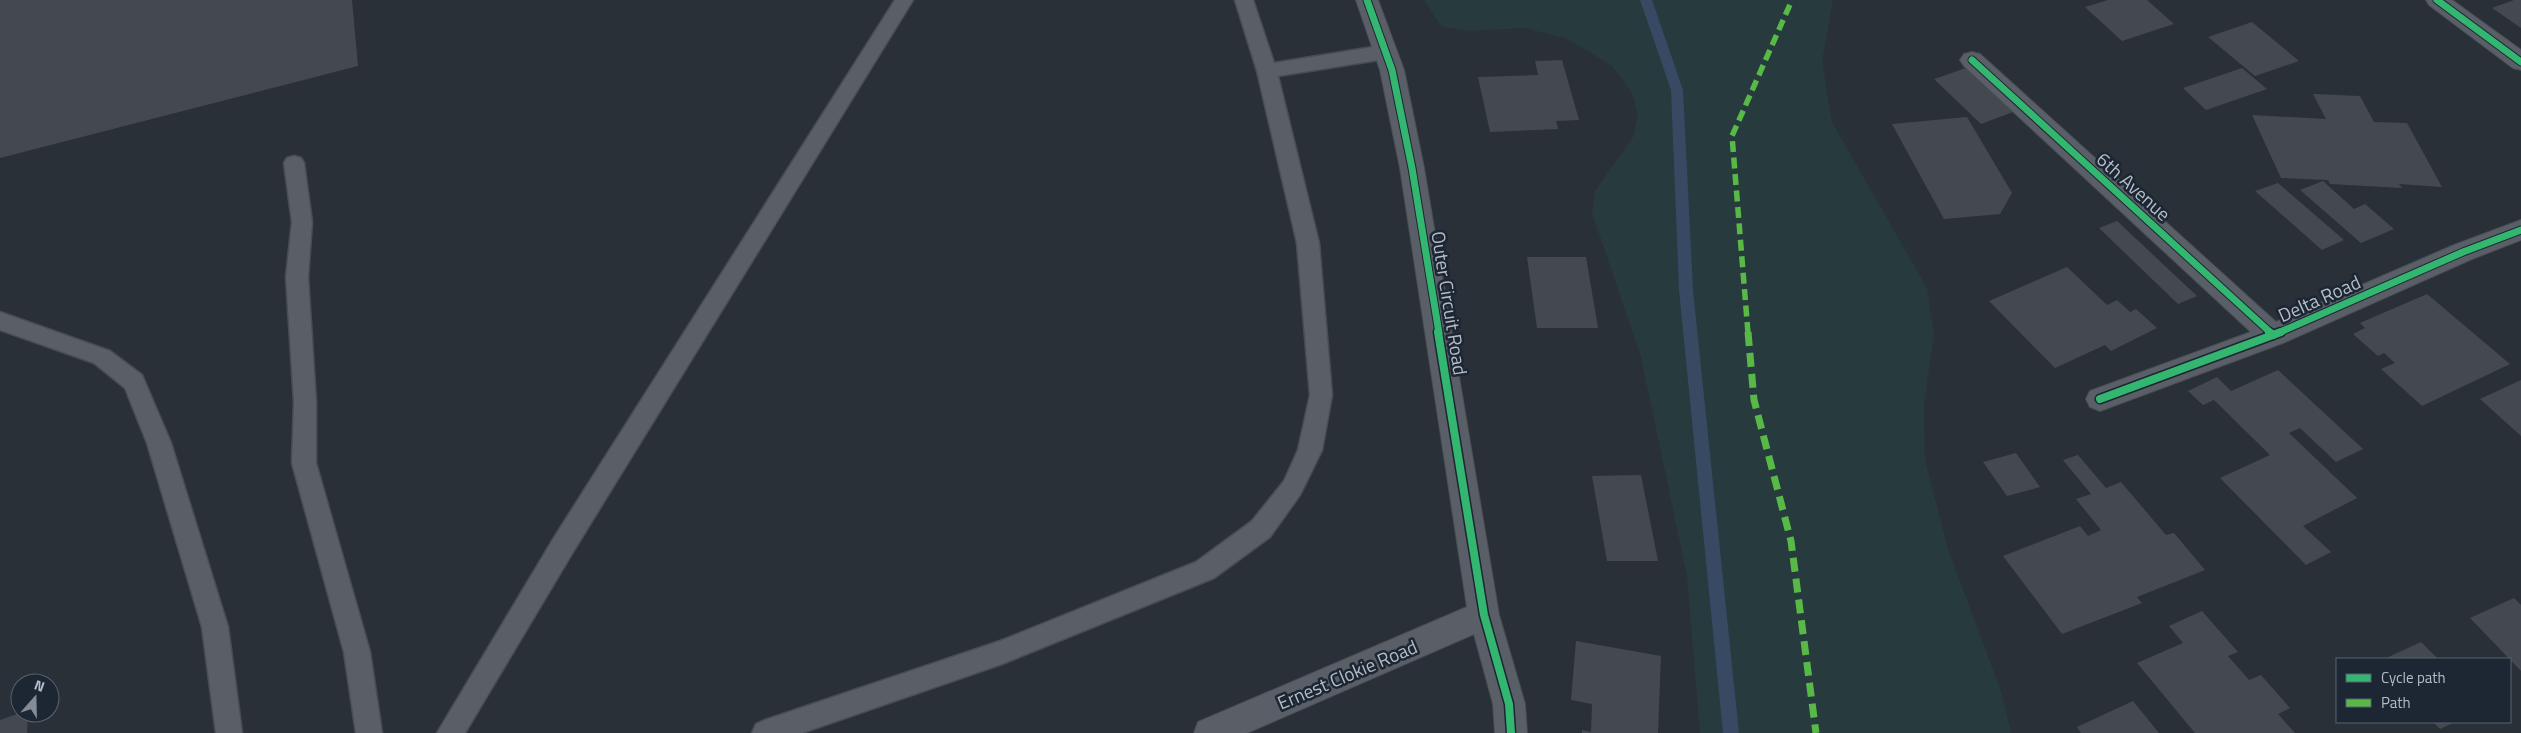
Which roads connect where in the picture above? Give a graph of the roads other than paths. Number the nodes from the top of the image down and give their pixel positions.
1 (904, 0) edge
2 (1244, 0) edge
3 (1367, 0) edge
4 (2436, 0) edge
5 (1385, 52) junction
6 (1972, 60) dead end
7 (2521, 62) edge
8 (1268, 71) junction
9 (294, 163) dead end
10 (2521, 230) edge
11 (0, 321) edge
12 (2273, 336) junction
13 (2100, 399) dead end
14 (1484, 615) junction
15 (229, 733) edge
16 (369, 733) edge
17 (450, 733) edge
18 (765, 733) edge
19 (1210, 733) edge
20 (1511, 733) edge

1 - 17 lane
2 - 8 lane
3 - 5 street, Outer Circuit Road
4 - 7 street
5 - 8 lane
5 - 14 street, Outer Circuit Road
6 - 12 street, 6th Avenue
8 - 18 lane
9 - 16 lane
10 - 12 street, Delta Road
11 - 15 lane
12 - 13 street, Delta Road
14 - 19 street, Ernest Clokie Road
14 - 20 street, Outer Circuit Road

